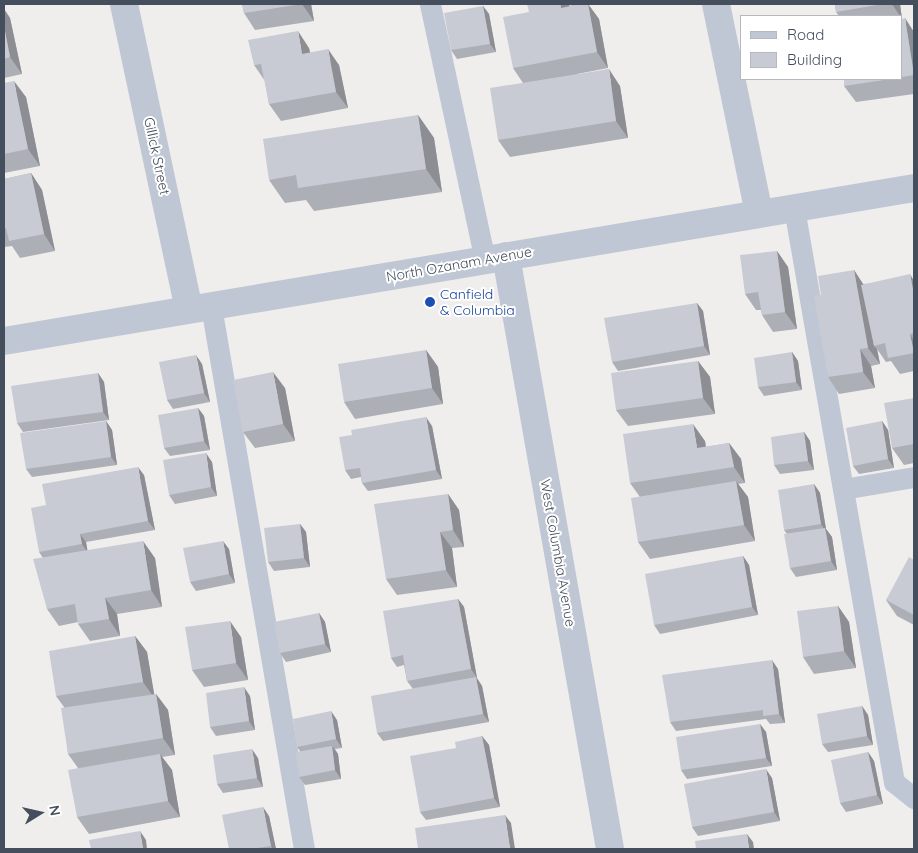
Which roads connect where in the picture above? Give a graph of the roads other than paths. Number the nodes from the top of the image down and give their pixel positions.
1 (124, 4) edge
2 (430, 4) edge
3 (716, 4) edge
4 (914, 188) edge
5 (794, 208) junction
6 (759, 214) junction
7 (495, 258) junction
8 (200, 308) junction
9 (4, 340) edge
10 (914, 477) edge
11 (843, 489) junction
12 (914, 798) edge
13 (304, 849) edge
14 (610, 849) edge

1 - 8 street, Gillick Street
2 - 7 lane
3 - 6 street
4 - 5 street, North Ozanam Avenue
5 - 6 street, North Ozanam Avenue
5 - 11 lane
6 - 7 street, North Ozanam Avenue
7 - 8 street, North Ozanam Avenue
7 - 14 street, West Columbia Avenue
8 - 9 street, North Ozanam Avenue
8 - 13 lane
10 - 11 lane
11 - 12 lane

